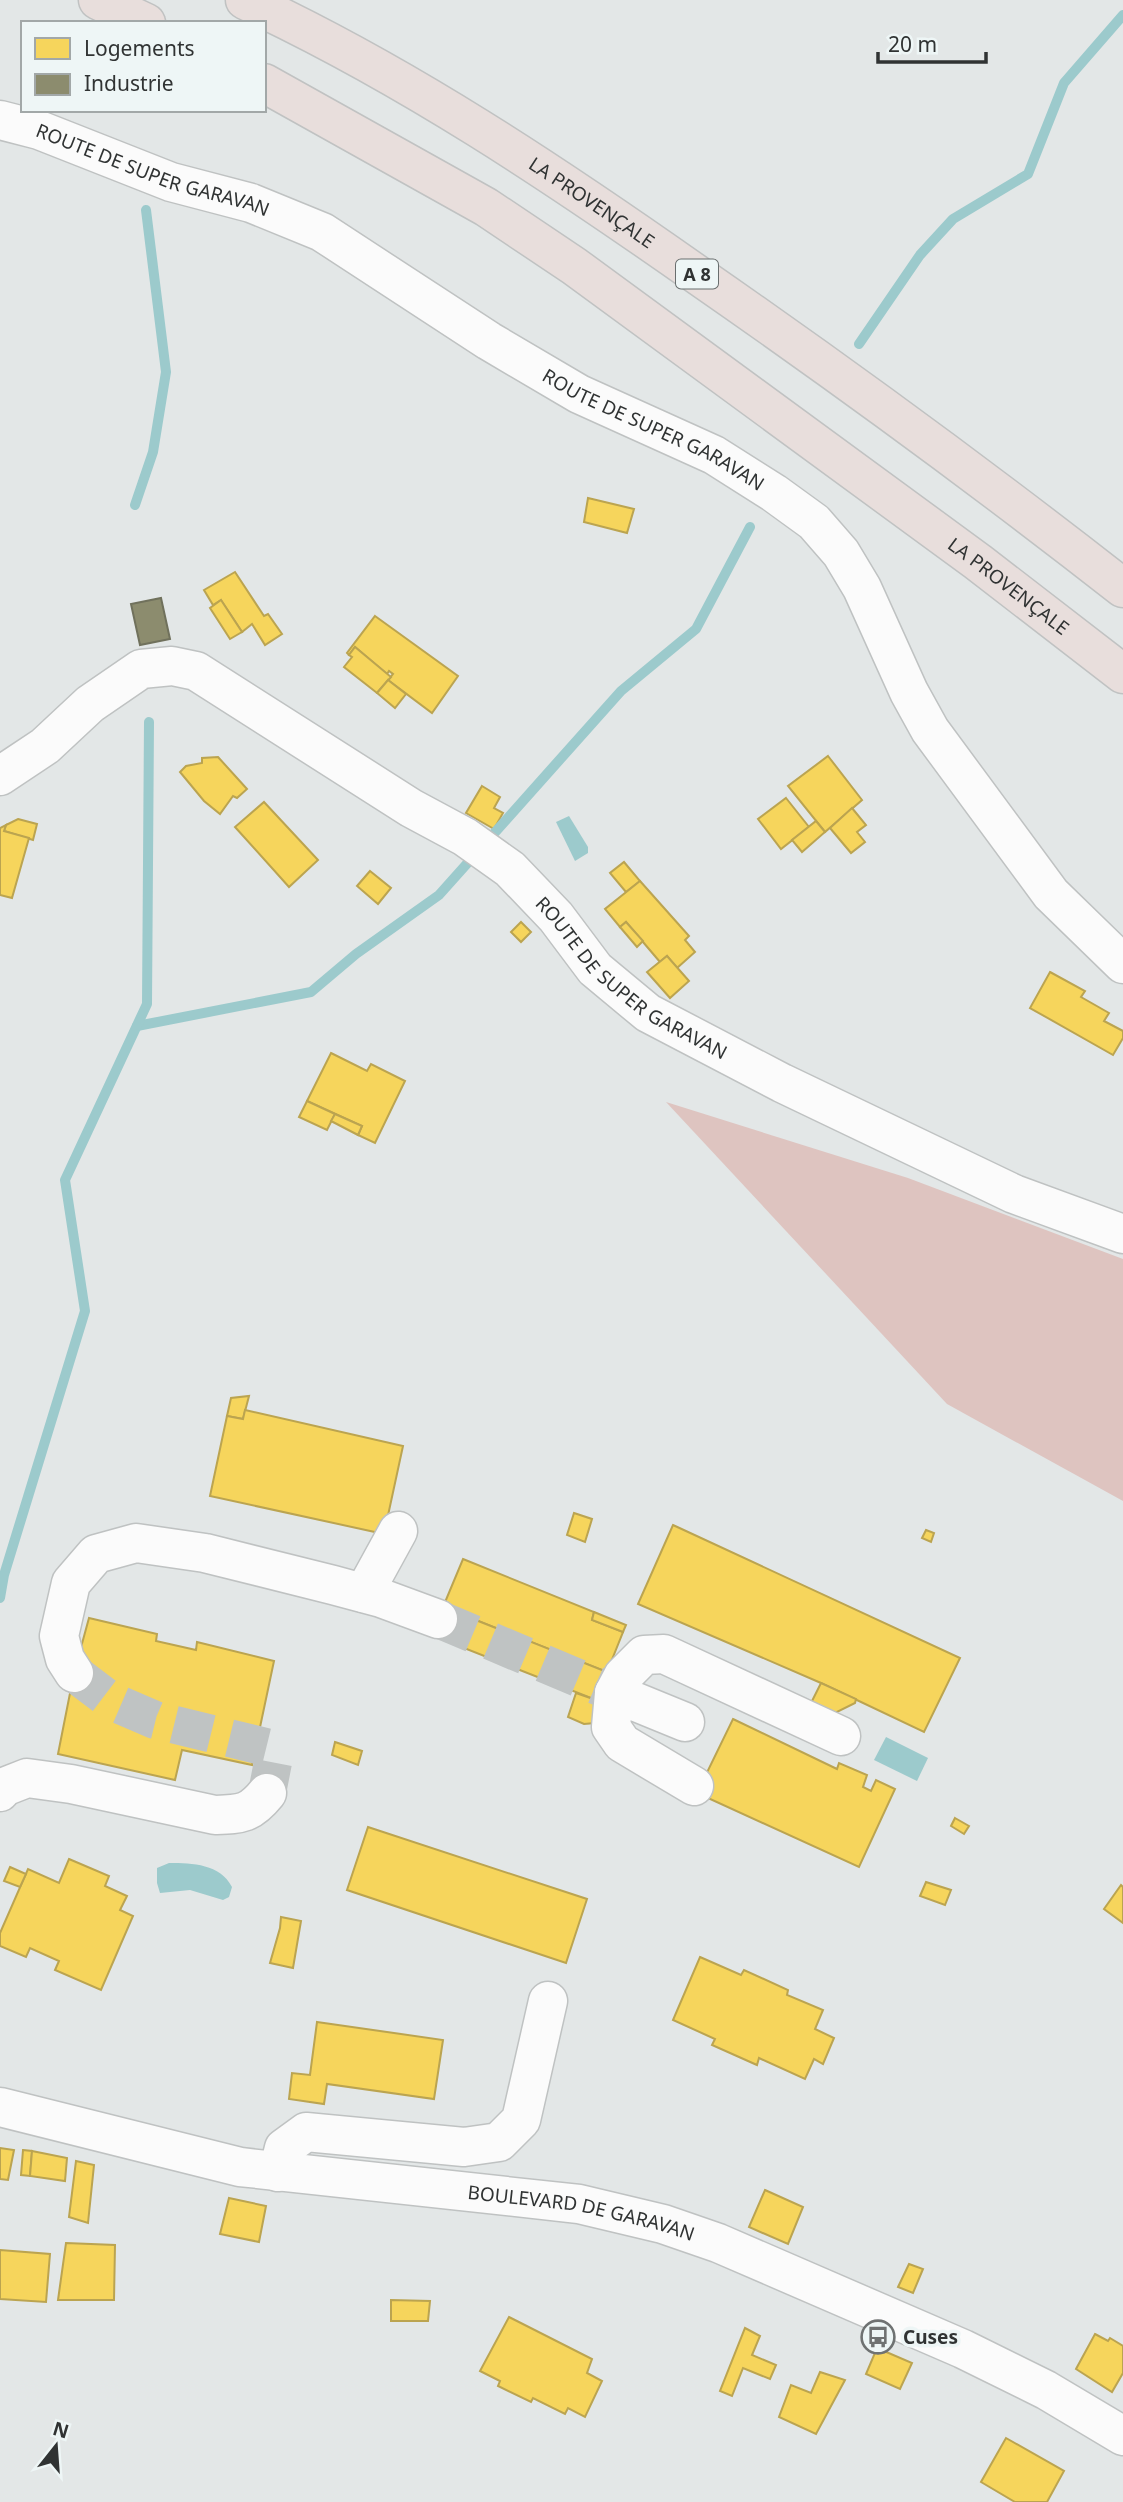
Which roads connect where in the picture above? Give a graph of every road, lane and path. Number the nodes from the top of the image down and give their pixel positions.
1 (98, 0) edge
2 (245, 0) edge
3 (142, 21) edge
4 (266, 84) edge
5 (0, 120) edge
6 (1123, 588) edge
7 (1123, 674) edge
8 (0, 776) edge
9 (1123, 964) edge
10 (1123, 1234) edge
11 (398, 1531) dead end
12 (364, 1593) junction
13 (438, 1619) tunnel mouth
14 (74, 1673) tunnel mouth
15 (614, 1693) junction
16 (685, 1722) dead end
17 (841, 1736) dead end
18 (694, 1786) dead end
19 (0, 1792) edge
20 (267, 1793) tunnel mouth
21 (548, 2001) dead end
22 (0, 2107) edge
23 (278, 2172) junction
24 (1123, 2436) edge

1 - 3 highway
2 - 6 highway, LA PROVENÇALE / A 8
4 - 7 highway, LA PROVENÇALE
5 - 9 street, ROUTE DE SUPER GARAVAN
8 - 10 street, ROUTE DE SUPER GARAVAN
11 - 12 street
12 - 13 street
12 - 14 street
15 - 16 street
15 - 17 street
15 - 18 street
19 - 20 street
21 - 23 street
22 - 23 street, BOULEVARD DE GARAVAN
23 - 24 street, BOULEVARD DE GARAVAN

